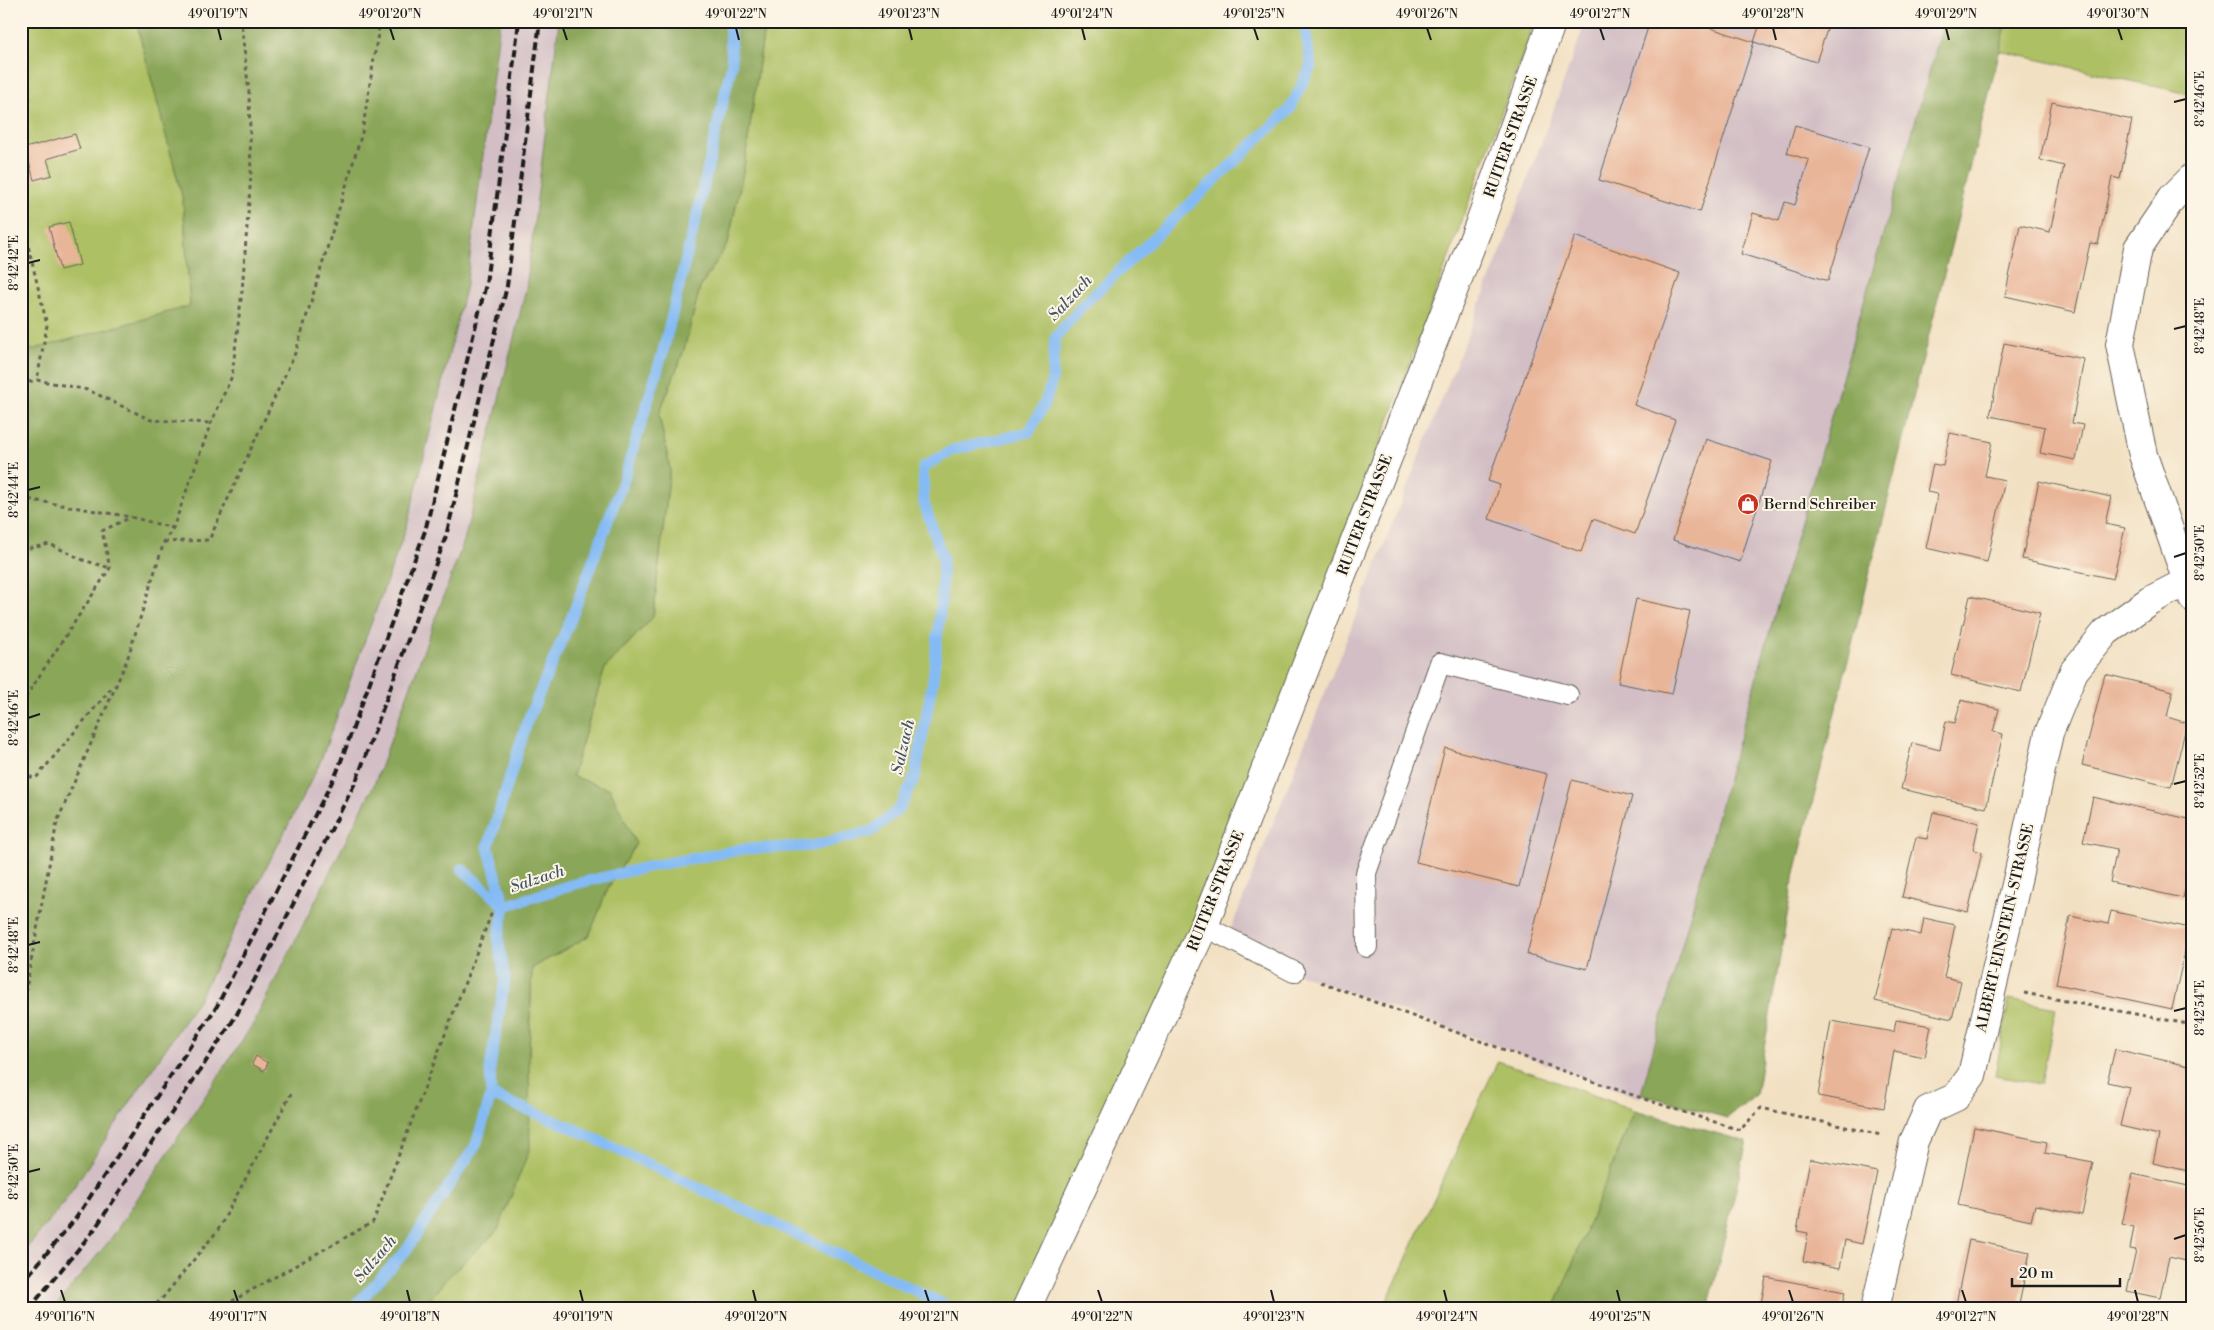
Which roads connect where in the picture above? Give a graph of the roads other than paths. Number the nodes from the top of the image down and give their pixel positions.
1 (1552, 21) edge
2 (2193, 177) edge
3 (2190, 589) edge
4 (1568, 695) dead end
5 (1204, 926) junction
6 (1367, 946) dead end
7 (1294, 972) road end
8 (1026, 1309) edge
9 (1875, 1309) edge

1 - 5 street, RUITER STRASSE
2 - 3 street, ALBERT-EINSTEIN-STRASSE
3 - 9 street, ALBERT-EINSTEIN-STRASSE
4 - 6 lane
5 - 7 lane
5 - 8 street, RUITER STRASSE

